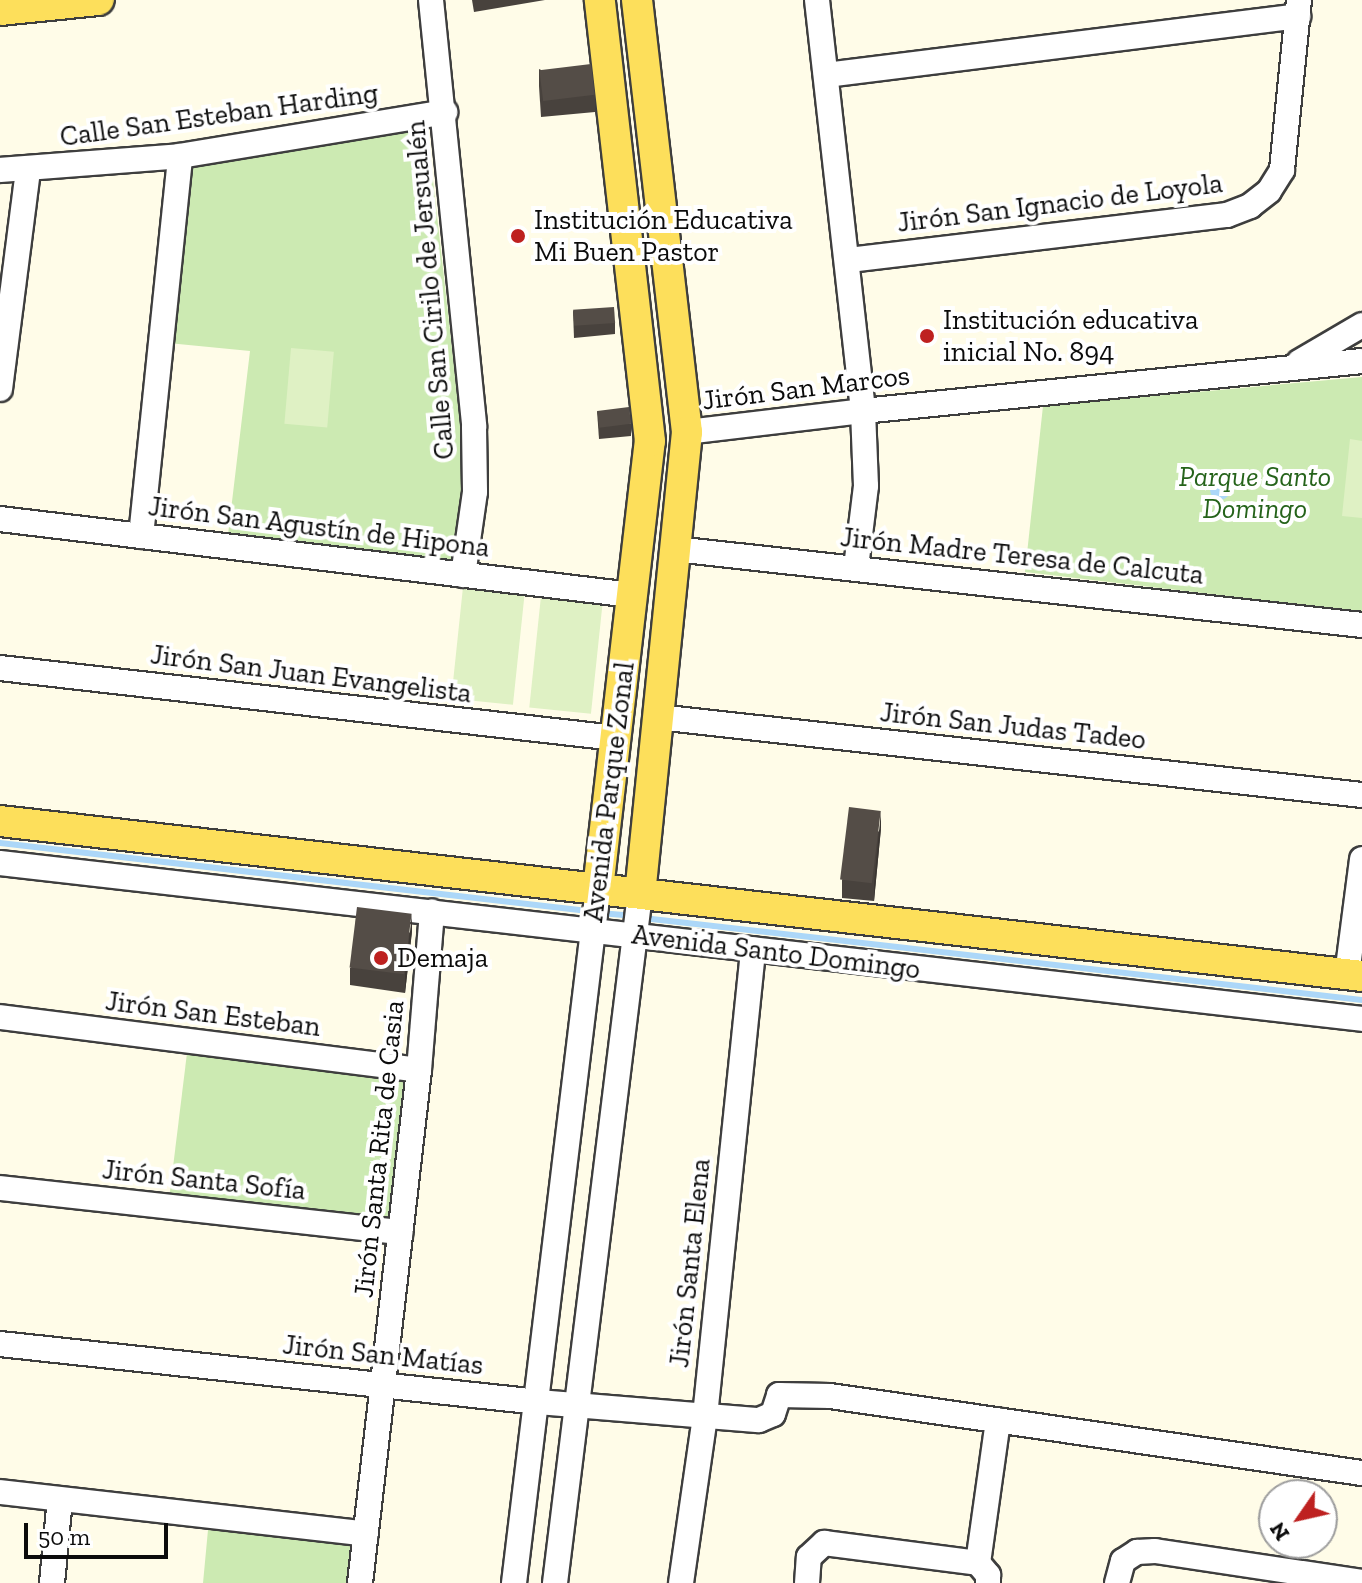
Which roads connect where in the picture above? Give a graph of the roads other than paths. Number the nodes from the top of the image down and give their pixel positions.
1 (98, 0) edge
2 (431, 0) edge
3 (600, 0) edge
4 (637, 0) edge
5 (817, 0) edge
6 (1298, 8) edge
7 (0, 10) edge
8 (826, 75) junction
9 (445, 112) junction
10 (180, 156) junction
11 (0, 170) edge
12 (28, 171) junction
13 (849, 260) junction
14 (1362, 325) edge
15 (1362, 361) edge
16 (1286, 368) junction
17 (0, 389) edge
18 (863, 411) junction
19 (687, 432) junction
20 (0, 519) edge
21 (141, 536) junction
22 (675, 549) junction
23 (856, 567) junction
24 (463, 575) junction
25 (632, 595) junction
26 (1362, 625) edge
27 (0, 668) edge
28 (658, 717) junction
29 (615, 738) junction
30 (1362, 795) edge
31 (0, 821) edge
32 (1362, 859) edge
33 (0, 863) edge
34 (598, 889) junction
35 (640, 894) junction
36 (432, 912) junction
37 (593, 931) junction
38 (635, 935) junction
39 (753, 949) junction
40 (1355, 976) edge
41 (0, 1017) edge
42 (1362, 1019) edge
43 (419, 1070) junction
44 (0, 1188) edge
45 (401, 1232) junction
46 (0, 1344) edge
47 (384, 1385) junction
48 (538, 1402) junction
49 (579, 1405) junction
50 (705, 1416) junction
51 (998, 1420) junction
52 (1362, 1473) edge
53 (0, 1492) edge
54 (60, 1499) junction
55 (366, 1534) junction
56 (983, 1573) edge
57 (1262, 1575) edge
58 (1362, 1582) edge
59 (52, 1583) edge
60 (360, 1583) edge
61 (514, 1583) edge
62 (555, 1583) edge
63 (681, 1583) edge
64 (807, 1583) edge
65 (1117, 1583) edge

1 - 7 main road
2 - 9 street, Calle San Cirilo de Jersualén
3 - 25 main road, Avenida Parque Zonal
4 - 19 main road, Avenida Parque Zonal
5 - 8 street
6 - 8 street
6 - 13 street, Jirón San Ignacio de Loyola
8 - 13 street
9 - 10 street, Calle San Esteban Harding
9 - 24 street, Calle San Cirilo de Jersualén
10 - 12 street, Calle San Esteban Harding
10 - 21 street
11 - 12 street, Calle San Esteban Harding
12 - 17 street
13 - 18 street
14 - 16 street
15 - 16 street, Jirón San Marcos
16 - 18 street, Jirón San Marcos
18 - 19 street, Jirón San Marcos
18 - 23 street
19 - 22 main road, Avenida Parque Zonal
20 - 21 street, Jirón San Agustín de Hipona
21 - 24 street, Jirón San Agustín de Hipona
22 - 23 street, Jirón Madre Teresa de Calcuta
22 - 28 main road, Avenida Parque Zonal
23 - 26 street, Jirón Madre Teresa de Calcuta
24 - 25 street, Jirón San Agustín de Hipona
25 - 29 main road, Avenida Parque Zonal
27 - 29 street, Jirón San Juan Evangelista
28 - 30 street, Jirón San Judas Tadeo
28 - 35 main road, Avenida Parque Zonal
29 - 34 main road, Avenida Parque Zonal
31 - 34 main road, Avenida Santo Domingo
32 - 40 street
33 - 36 street, Avenida Santo Domingo
34 - 35 main road, Avenida Santo Domingo
34 - 37 street, Avenida Parque Zonal
35 - 38 street, Avenida Parque Zonal
35 - 40 main road, Avenida Santo Domingo
36 - 37 street, Avenida Santo Domingo
36 - 43 street, Jirón Santa Rita de Casia
37 - 38 street, Avenida Santo Domingo
37 - 48 street, Avenida Parque Zonal
38 - 39 street, Avenida Santo Domingo
38 - 49 street, Avenida Parque Zonal
39 - 42 street, Avenida Santo Domingo
39 - 50 street, Jirón Santa Elena
41 - 43 street, Jirón San Esteban
43 - 45 street, Jirón Santa Rita de Casia
44 - 45 street, Jirón Santa Sofía
45 - 47 street, Jirón Santa Rita de Casia
46 - 47 street, Jirón San Matías
47 - 48 street, Jirón San Matías
47 - 55 street, Jirón Santa Rita de Casia
48 - 49 street, Jirón San Matías
48 - 61 street, Avenida Parque Zonal
49 - 50 street, Jirón San Matías
49 - 62 street, Avenida Parque Zonal
50 - 51 street, Jirón San Matías
50 - 63 street, Jirón Santa Elena
51 - 52 street
51 - 56 street
53 - 54 street
54 - 55 street
54 - 59 street
55 - 60 street, Jirón Santa Rita de Casia
56 - 64 street
57 - 58 street
57 - 65 street

